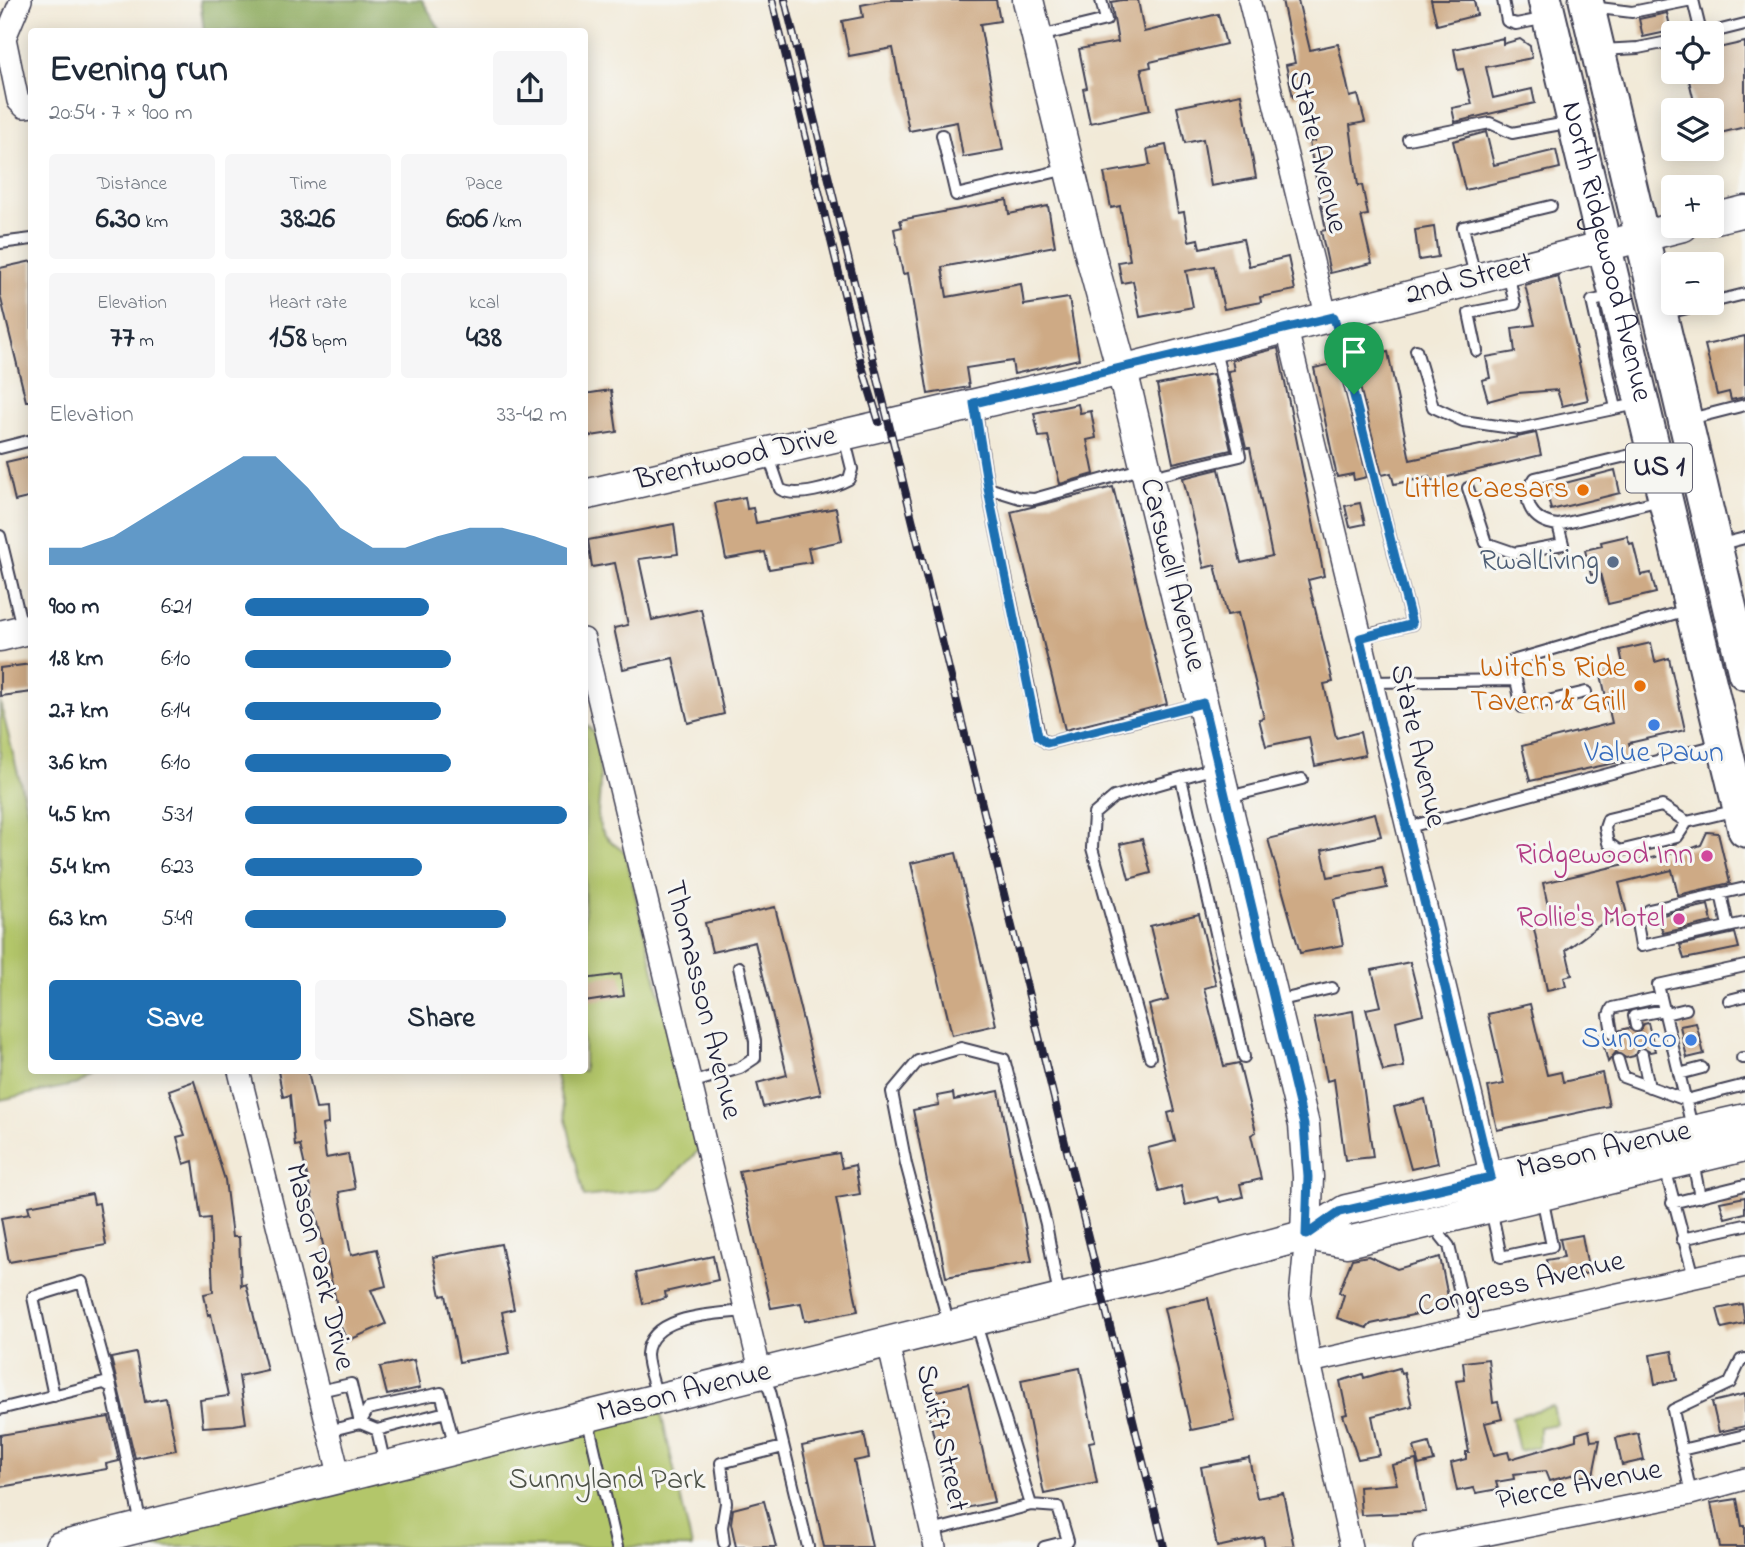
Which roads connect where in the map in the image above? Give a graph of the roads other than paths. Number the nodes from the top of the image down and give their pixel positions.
1 (21, 0) edge
2 (1028, 0) edge
3 (1101, 0) edge
4 (1249, 0) edge
5 (1503, 0) edge
6 (1692, 0) edge
7 (1586, 3) edge
8 (1548, 9) edge
9 (1698, 21) edge
10 (1745, 24) edge
11 (1724, 29) edge
12 (1037, 36) junction
13 (1661, 43) edge
14 (1598, 51) junction
15 (28, 106) edge
16 (1575, 121) junction
17 (942, 135) dead end
18 (1408, 139) dead end
19 (1069, 169) junction
20 (1551, 206) dead end
21 (1745, 211) edge
22 (1724, 216) edge
23 (1661, 231) edge
24 (1642, 235) junction
25 (28, 240) edge
26 (0, 243) edge
27 (1605, 244) junction
28 (1508, 270) junction
29 (1476, 279) junction
30 (1745, 294) edge
31 (1660, 315) junction
32 (1330, 318) junction
33 (1287, 329) junction
34 (1214, 347) junction
35 (1416, 349) dead end
36 (1477, 351) dead end
37 (1122, 370) junction
38 (974, 403) junction
39 (1630, 405) junction
40 (1745, 405) edge
41 (1685, 420) junction
42 (888, 422) joint
43 (843, 433) junction
44 (28, 441) edge
45 (0, 447) edge
46 (1654, 449) junction
47 (768, 451) junction
48 (1147, 473) junction
49 (988, 488) junction
50 (1468, 488) dead end
51 (588, 494) edge
52 (1666, 499) junction
53 (1558, 525) junction
54 (0, 536) edge
55 (1730, 542) edge
56 (1737, 607) edge
57 (1692, 609) junction
58 (18, 631) edge
59 (1360, 638) junction
60 (1743, 655) edge
61 (588, 656) edge
62 (1516, 680) junction
63 (1371, 682) junction
64 (1586, 692) dead end
65 (1203, 703) junction
66 (1724, 743) junction
67 (1218, 768) junction
68 (1181, 778) junction
69 (1301, 779) dead end
70 (1225, 797) junction
71 (1742, 819) edge
72 (1687, 822) junction
73 (1405, 828) junction
74 (1745, 888) edge
75 (1721, 893) junction
76 (1745, 923) edge
77 (1728, 926) junction
78 (1744, 966) edge
79 (739, 967) dead end
80 (1745, 979) edge
81 (1332, 988) dead end
82 (1745, 996) edge
83 (1661, 997) junction
84 (1729, 1000) dead end
85 (1274, 1002) junction
86 (1686, 1009) dead end
87 (1664, 1012) junction
88 (1636, 1026) dead end
89 (1612, 1032) dead end
90 (1642, 1054) dead end
91 (1150, 1057) dead end
92 (1244, 1057) dead end
93 (1618, 1060) dead end
94 (1702, 1068) dead end
95 (240, 1074) edge
96 (1679, 1074) junction
97 (691, 1083) junction
98 (1745, 1085) edge
99 (1649, 1087) junction
100 (1686, 1100) junction
101 (1745, 1119) edge
102 (1745, 1146) edge
103 (1683, 1150) junction
104 (1491, 1177) junction
105 (1745, 1185) edge
106 (1542, 1196) junction
107 (1700, 1197) junction
108 (1672, 1203) junction
109 (1491, 1209) junction
110 (1438, 1221) junction
111 (1745, 1225) edge
112 (1306, 1235) junction
113 (1682, 1239) junction
114 (1745, 1266) edge
115 (1694, 1277) junction
116 (1059, 1300) junction
117 (747, 1311) junction
118 (963, 1324) junction
119 (1468, 1327) junction
120 (888, 1343) junction
121 (1745, 1359) edge
122 (1310, 1362) junction
123 (761, 1374) junction
124 (111, 1387) junction
125 (318, 1391) junction
126 (54, 1396) junction
127 (658, 1400) junction
128 (0, 1409) edge
129 (446, 1412) junction
130 (587, 1417) junction
131 (360, 1423) junction
132 (377, 1430) junction
133 (328, 1431) junction
134 (1745, 1435) edge
135 (783, 1447) junction
136 (456, 1450) junction
137 (1681, 1450) junction
138 (386, 1467) junction
139 (340, 1478) junction
140 (1745, 1479) edge
141 (1691, 1494) junction
142 (1031, 1505) junction
143 (144, 1537) edge
144 (934, 1539) edge
145 (724, 1543) dead end
146 (60, 1547) edge
147 (617, 1547) edge
148 (808, 1547) edge
149 (1044, 1547) edge
150 (1351, 1547) edge
151 (1424, 1547) edge

1 - 15 street
2 - 12 street, Carswell Avenue
3 - 12 lane
4 - 32 street, State Avenue
5 - 8 lane
6 - 7 lane
6 - 9 lane
7 - 14 main road, North Ridgewood Avenue / US 1
8 - 16 main road, North Ridgewood Avenue / US 1
10 - 11 lane
12 - 19 street, Carswell Avenue
13 - 14 lane
14 - 24 main road, North Ridgewood Avenue / US 1
16 - 18 lane
16 - 27 main road, North Ridgewood Avenue / US 1
17 - 19 lane
19 - 37 street, Carswell Avenue
20 - 29 lane
21 - 22 street
23 - 24 street, 2nd Street
24 - 27 street, 2nd Street
24 - 31 main road, North Ridgewood Avenue / US 1
25 - 26 lane
27 - 28 street, 2nd Street
27 - 39 main road, North Ridgewood Avenue / US 1
28 - 29 street, 2nd Street
28 - 36 lane
29 - 32 street, 2nd Street
30 - 31 lane
31 - 41 main road, North Ridgewood Avenue / US 1
32 - 33 street, 2nd Street
32 - 59 lane
33 - 34 street, 2nd Street
33 - 59 street, State Avenue
34 - 37 street, 2nd Street
34 - 48 lane
35 - 39 lane
37 - 38 street, 2nd Street
37 - 48 street, Carswell Avenue
38 - 42 street, 2nd Street
38 - 49 lane
39 - 46 main road, North Ridgewood Avenue / US 1
40 - 41 lane
41 - 55 main road, North Ridgewood Avenue / US 1
42 - 43 street, Brentwood Drive
43 - 47 street, Brentwood Drive
43 - 47 lane
44 - 45 lane
46 - 52 main road, North Ridgewood Avenue / US 1
46 - 53 lane
47 - 51 street, Brentwood Drive
48 - 49 lane
48 - 65 street, Carswell Avenue
49 - 65 lane
50 - 53 lane
52 - 53 lane
52 - 57 main road, North Ridgewood Avenue / US 1
54 - 58 lane
55 - 56 main road, North Ridgewood Avenue / US 1
56 - 60 main road, North Ridgewood Avenue / US 1
57 - 62 lane
57 - 66 main road, North Ridgewood Avenue / US 1
59 - 63 street, State Avenue
61 - 97 street, Thomasson Avenue
62 - 63 lane
62 - 64 lane
63 - 73 street, State Avenue
65 - 67 street, Carswell Avenue
66 - 71 main road, North Ridgewood Avenue / US 1
66 - 73 lane
67 - 68 lane
67 - 70 street, Carswell Avenue
68 - 91 lane
68 - 92 lane
69 - 70 lane
70 - 85 street, Carswell Avenue
71 - 72 lane
72 - 72 lane
73 - 104 street, State Avenue
74 - 75 lane
75 - 77 lane
75 - 77 lane
76 - 77 lane
78 - 80 lane
78 - 83 lane
79 - 97 lane
81 - 85 lane
82 - 84 lane
83 - 87 lane
83 - 89 lane
85 - 112 street, Carswell Avenue
86 - 87 lane
87 - 88 lane
87 - 96 lane
90 - 99 lane
93 - 99 lane
94 - 96 lane
95 - 125 street, Mason Park Drive
96 - 100 lane
97 - 117 street, Thomasson Avenue
98 - 100 lane
99 - 100 lane
100 - 103 lane
101 - 103 street, Mason Avenue
102 - 103 street, Mason Avenue
103 - 104 street, Mason Avenue
103 - 106 street, Mason Avenue
103 - 107 lane
103 - 108 lane
104 - 112 street, Mason Avenue
105 - 107 lane
106 - 109 street, Mason Avenue
106 - 109 lane
107 - 108 lane
108 - 113 lane
109 - 110 street, Mason Avenue
110 - 112 street, Mason Avenue
110 - 119 lane
111 - 113 lane
112 - 116 street, Mason Avenue
112 - 122 street
113 - 115 lane
114 - 115 street, Congress Avenue
115 - 119 street, Congress Avenue
116 - 118 street, Mason Avenue
116 - 118 lane
117 - 123 street, Thomasson Avenue
117 - 127 lane
118 - 120 street, Mason Avenue
118 - 142 lane
119 - 122 street, Congress Avenue
120 - 123 street, Mason Avenue
120 - 144 street, Swift Street
121 - 137 lane
122 - 150 street
123 - 127 street, Mason Avenue
123 - 135 lane
124 - 126 lane
124 - 126 lane
124 - 143 lane
125 - 131 lane
125 - 133 street, Mason Park Drive
126 - 128 lane
127 - 130 street, Mason Avenue
129 - 131 lane
129 - 132 lane
129 - 136 lane
130 - 136 street, Mason Avenue
130 - 147 lane
131 - 132 lane
131 - 133 lane
132 - 138 lane
133 - 139 street, Mason Park Drive
134 - 137 lane
135 - 145 lane
135 - 148 lane
136 - 138 street, Mason Avenue
137 - 141 lane
138 - 139 street, Mason Avenue
139 - 143 street, Mason Avenue
140 - 141 street, Pierce Avenue
141 - 151 street, Pierce Avenue
142 - 144 lane
142 - 149 lane
143 - 146 street, Mason Avenue

